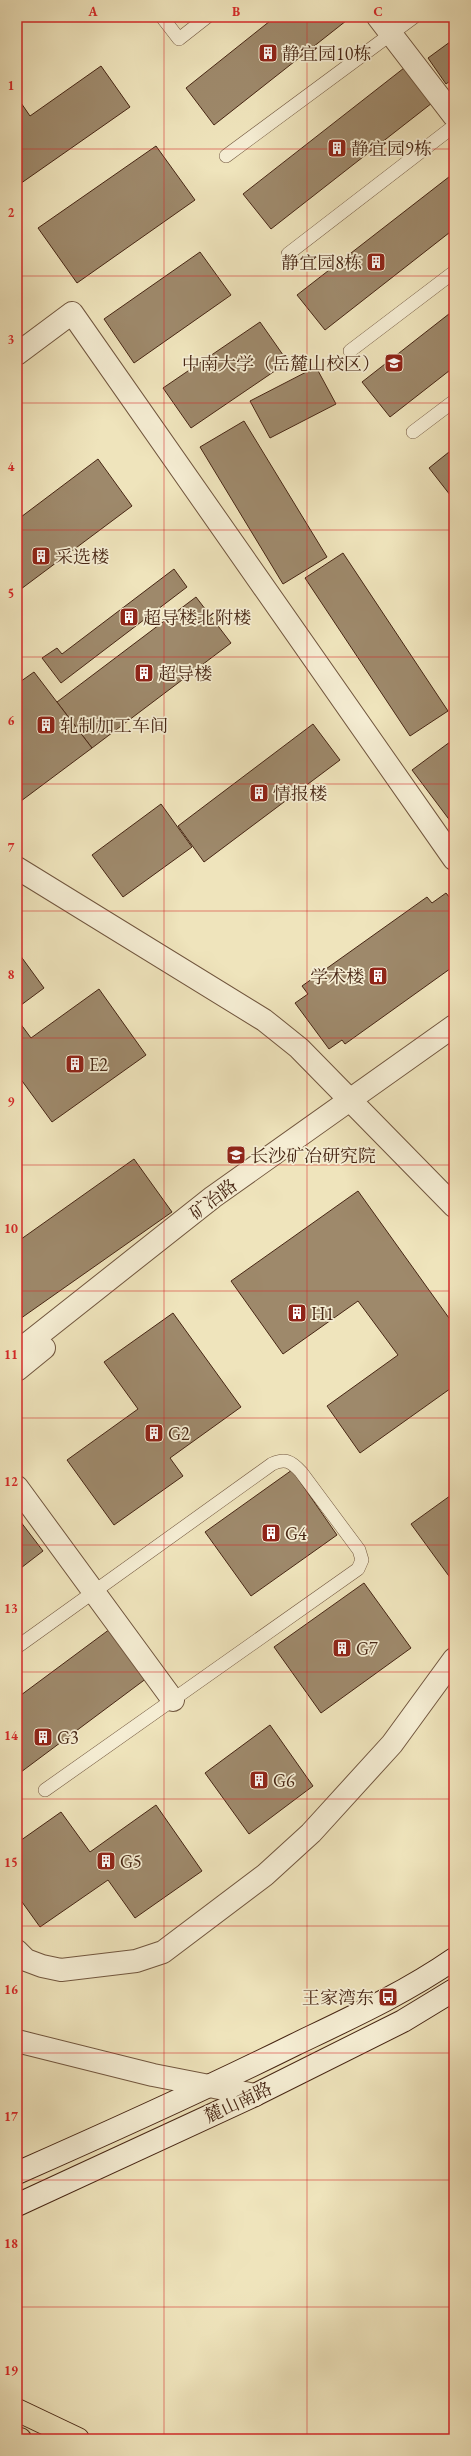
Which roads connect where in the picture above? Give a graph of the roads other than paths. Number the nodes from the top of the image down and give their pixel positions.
1 (162, 17) edge
2 (207, 17) edge
3 (378, 17) edge
4 (414, 17) edge
5 (391, 34) junction
6 (454, 116) edge
7 (454, 126) edge
8 (226, 156) dead end
9 (288, 254) dead end
10 (454, 272) edge
11 (350, 351) dead end
12 (17, 354) edge
13 (454, 401) edge
14 (413, 432) dead end
15 (454, 858) edge
16 (17, 868) edge
17 (454, 1026) edge
18 (454, 1044) edge
19 (356, 1105) junction
20 (454, 1206) edge
21 (17, 1352) edge
22 (17, 1370) edge
23 (17, 1487) edge
24 (94, 1592) junction
25 (17, 1647) edge
26 (454, 1659) edge
27 (173, 1700) junction
28 (45, 1790) dead end
29 (17, 1951) edge
30 (454, 1959) edge
31 (454, 1990) edge
32 (17, 2041) edge
33 (207, 2087) junction
34 (255, 2094) junction
35 (17, 2173) edge
36 (17, 2205) edge
37 (17, 2410) edge
38 (78, 2439) edge

1 - 2 lane
3 - 5 street
4 - 5 lane
5 - 6 street
5 - 8 lane
7 - 9 lane
10 - 11 lane
12 - 15 street
13 - 14 lane
16 - 19 street
17 - 19 street, 矿冶路
18 - 19 street, 矿冶路
19 - 20 street
19 - 21 street, 矿冶路
19 - 22 street, 矿冶路
23 - 24 street
24 - 25 lane
24 - 27 street
24 - 27 lane
26 - 29 street
27 - 28 lane
30 - 33 street, 麓山南路
31 - 34 street, 麓山南路
32 - 33 street
33 - 34 street
33 - 35 street, 麓山南路
34 - 36 street, 麓山南路
37 - 38 main road

